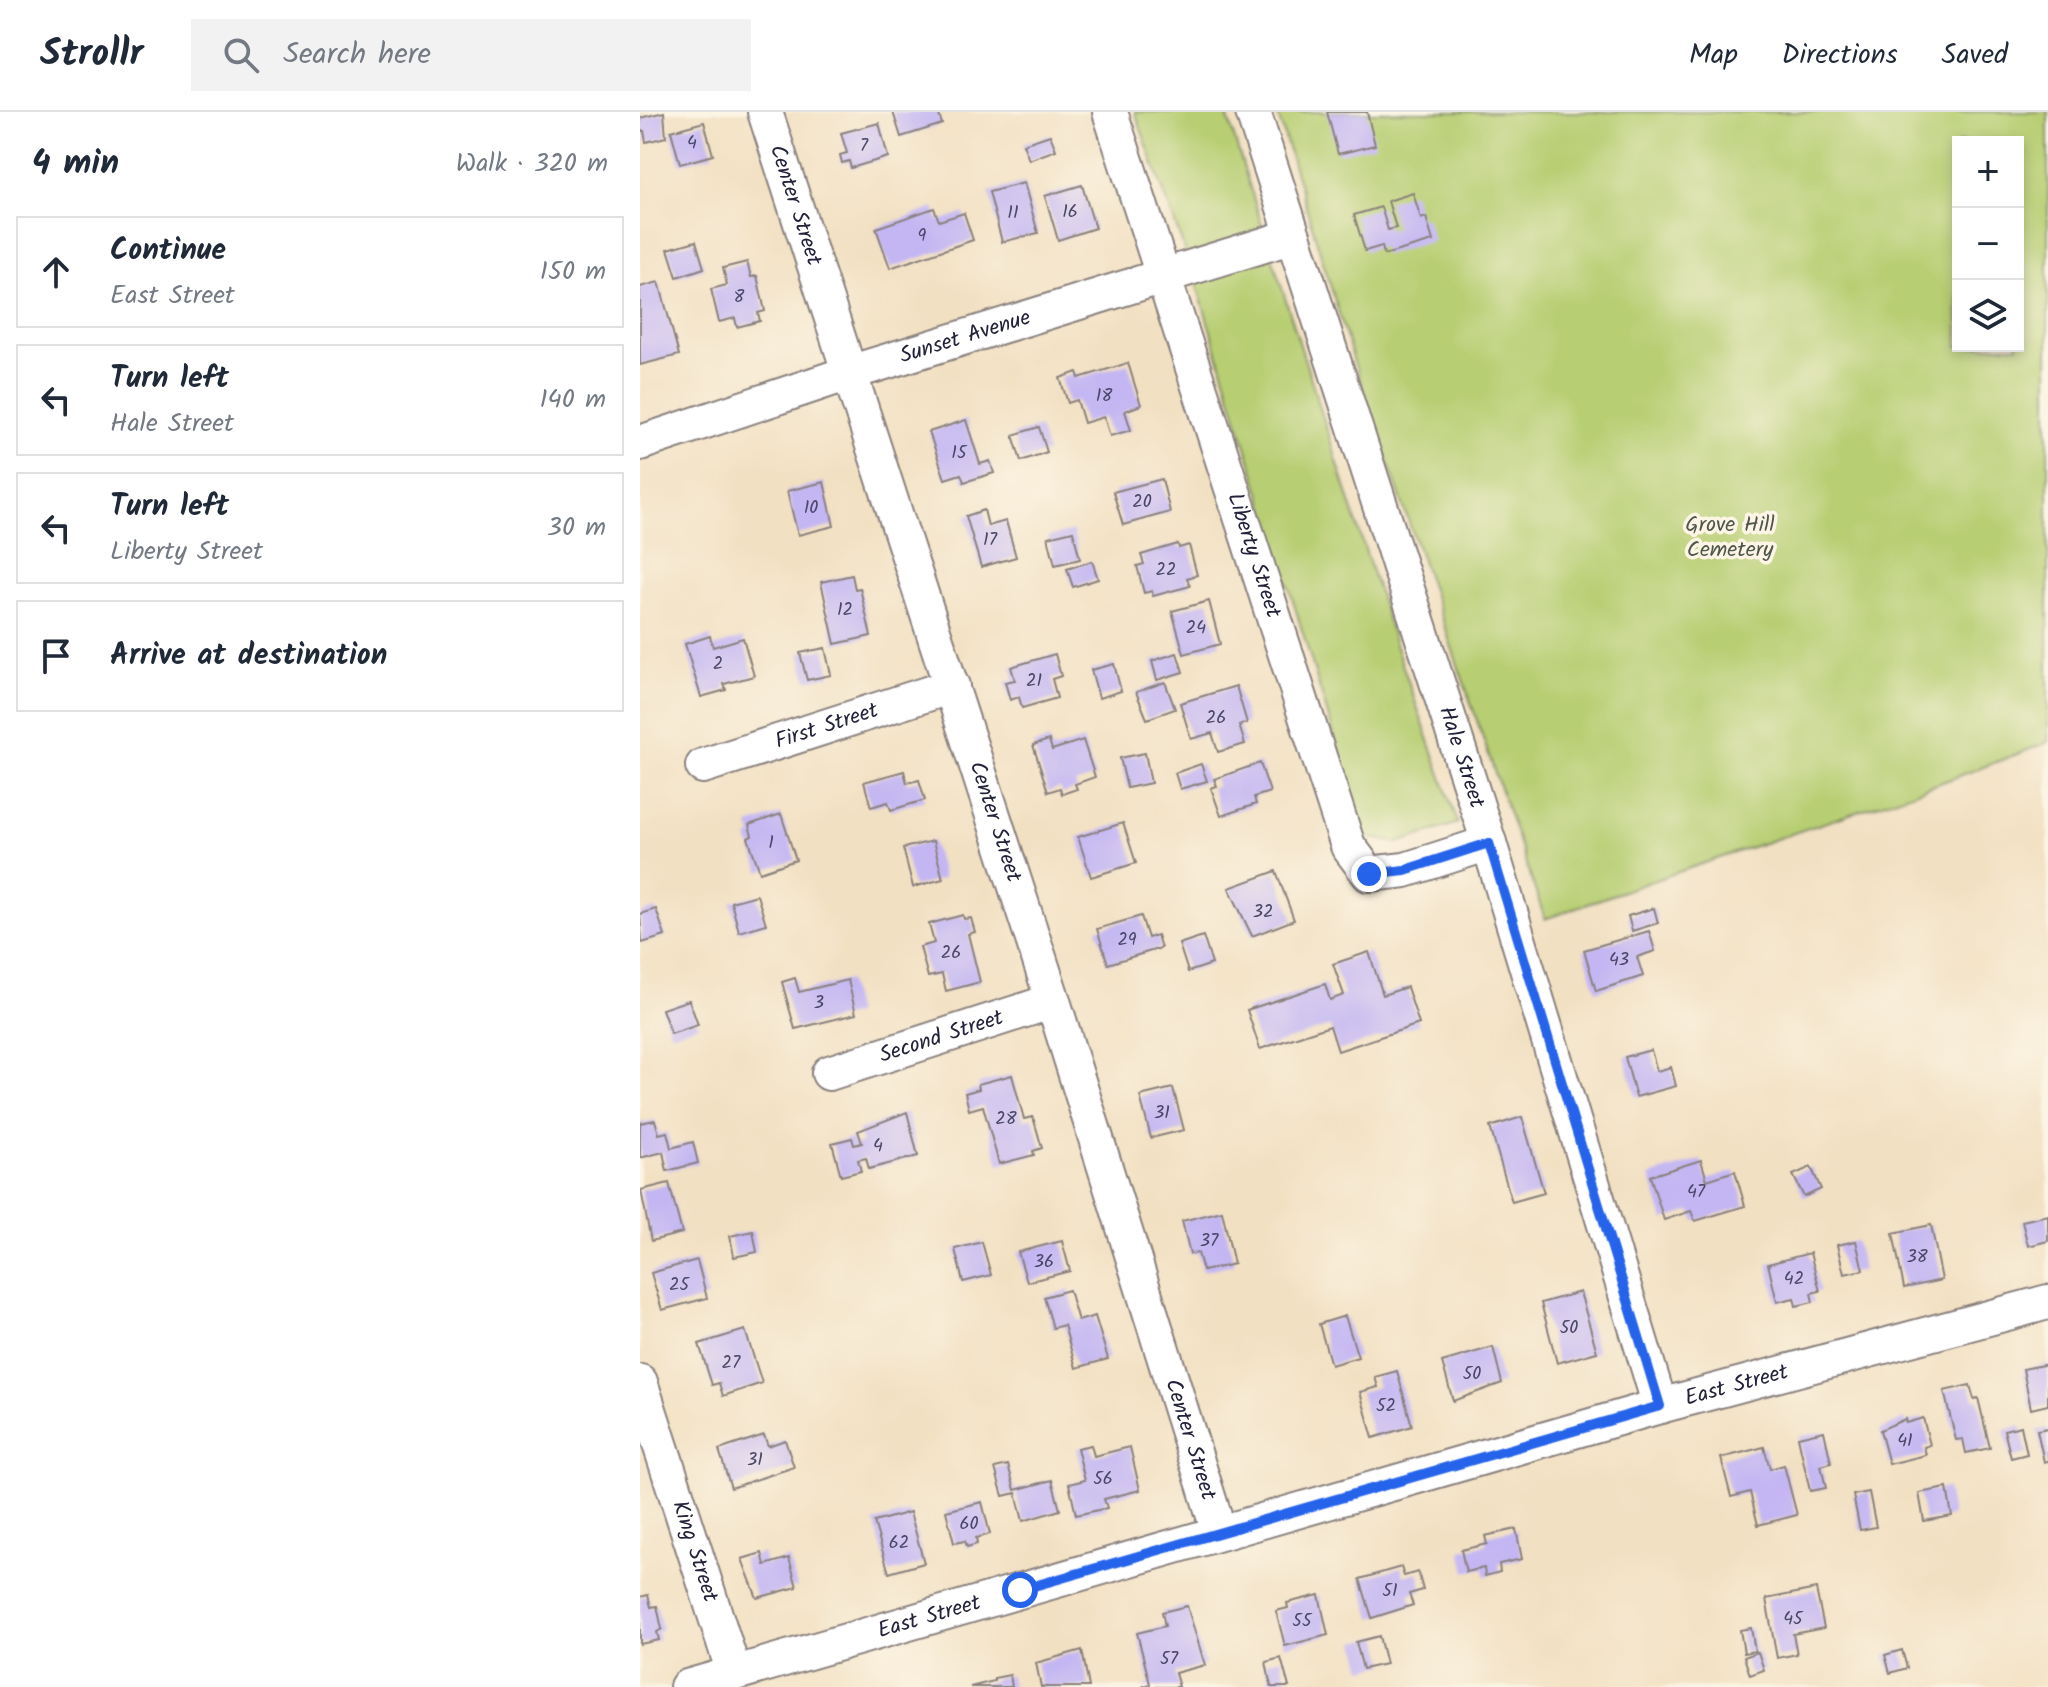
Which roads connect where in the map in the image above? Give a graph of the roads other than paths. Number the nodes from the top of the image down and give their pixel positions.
1 (765, 112) edge
2 (1110, 112) edge
3 (1253, 112) edge
4 (1293, 236) junction
5 (1161, 275) junction
6 (849, 373) junction
7 (640, 443) edge
8 (952, 686) junction
9 (703, 766) dead end
10 (1489, 843) junction
11 (1053, 1001) junction
12 (829, 1073) dead end
13 (2048, 1302) edge
14 (640, 1382) edge
15 (1660, 1406) junction
16 (1219, 1532) junction
17 (734, 1673) junction
18 (687, 1687) edge

1 - 6 street, Center Street
2 - 5 street, Liberty Street
3 - 4 street, Hale Street
4 - 5 street, Sunset Avenue
4 - 10 street, Hale Street
5 - 6 street, Sunset Avenue
5 - 10 street, Liberty Street
6 - 7 street, Sunset Avenue
6 - 8 street, Center Street
8 - 9 street, First Street
8 - 11 street, Center Street
10 - 15 street, Hale Street
11 - 12 street, Second Street
11 - 16 street, Center Street
13 - 15 street, East Street
14 - 17 street, King Street
15 - 16 street, East Street
16 - 17 street, East Street
17 - 18 street, East Street

